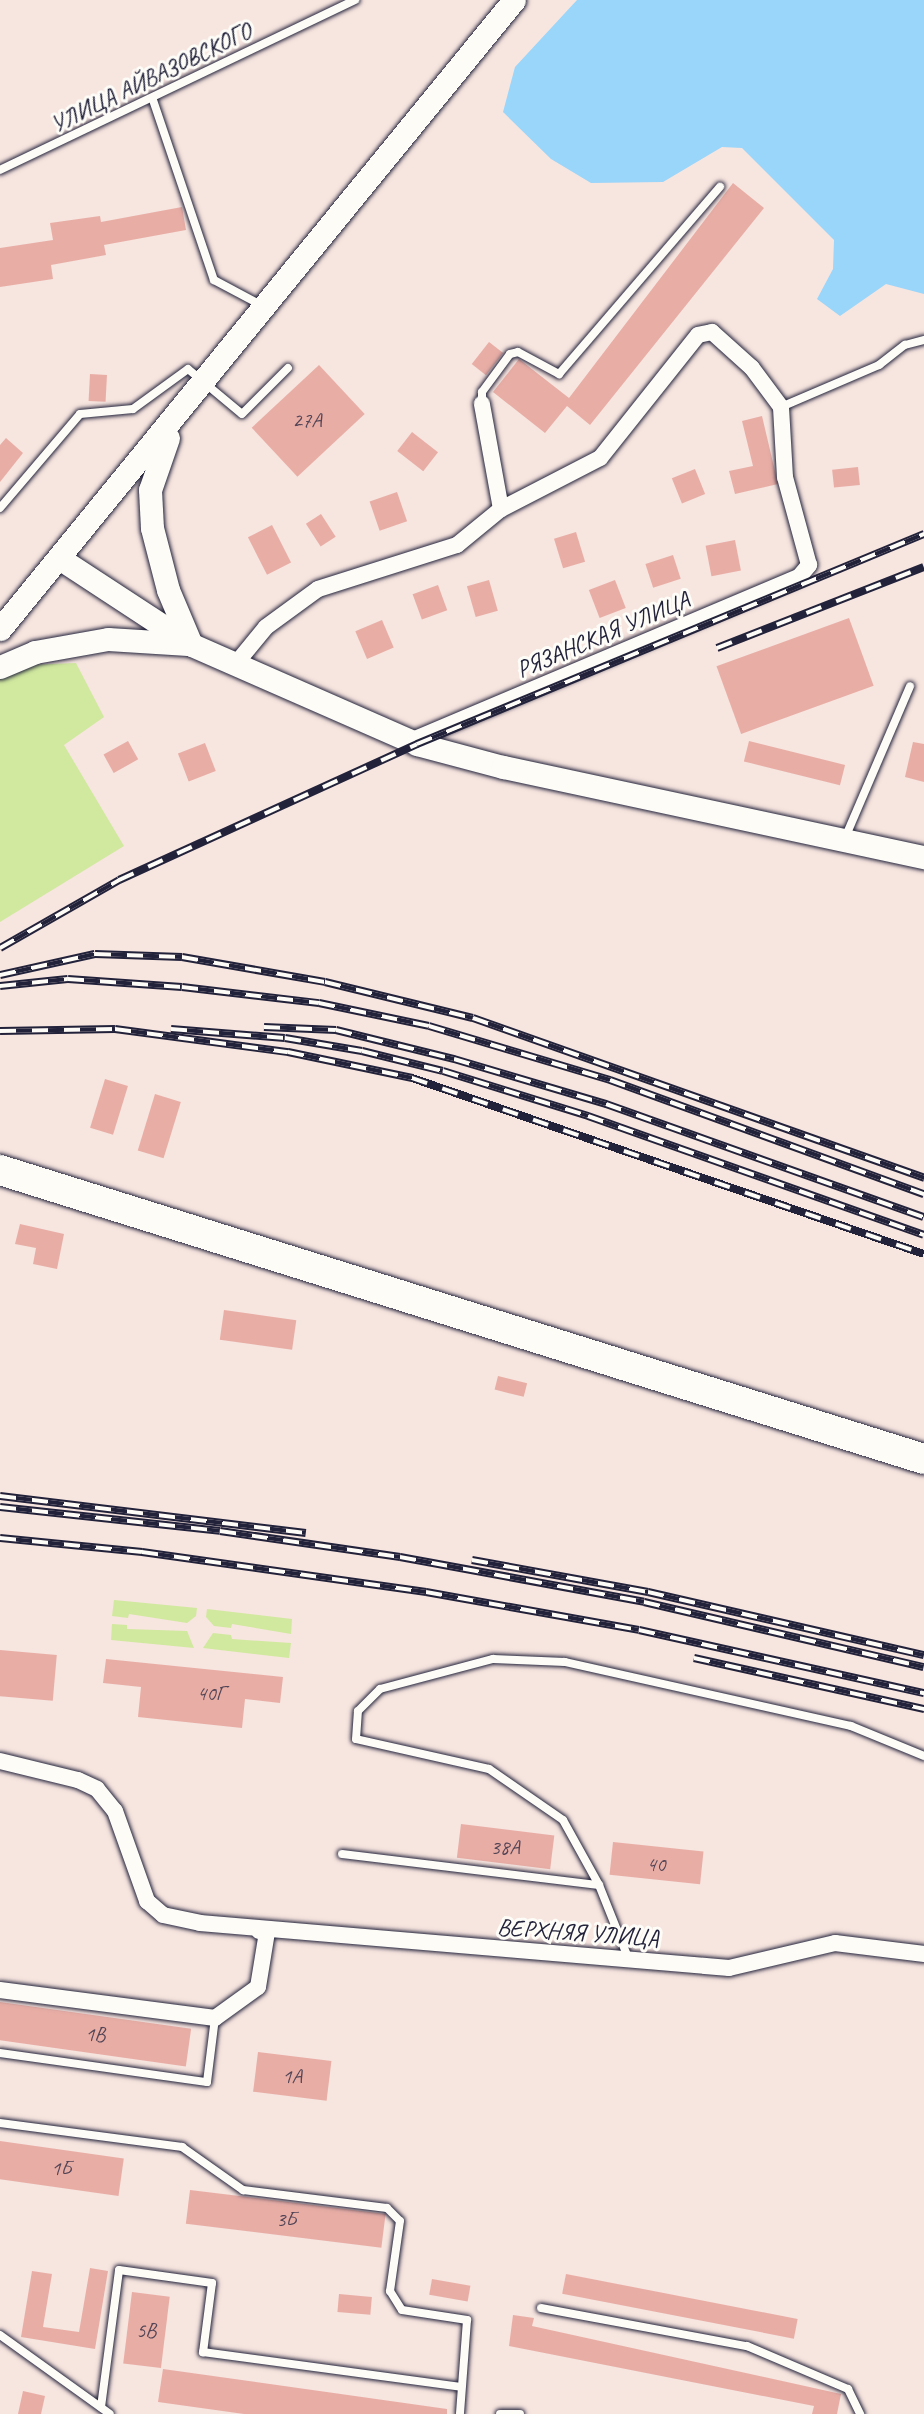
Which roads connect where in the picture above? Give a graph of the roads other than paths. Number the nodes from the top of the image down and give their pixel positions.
1 (355, 0) edge
2 (514, 0) edge
3 (153, 100) junction
4 (0, 170) edge
5 (720, 187) dead end
6 (266, 307) junction
7 (924, 340) edge
8 (288, 368) dead end
9 (206, 382) junction
10 (482, 404) joint
11 (781, 407) junction
12 (180, 412) junction
13 (0, 508) edge
14 (501, 509) junction
15 (59, 558) junction
16 (0, 629) edge
17 (192, 645) junction
18 (234, 666) junction
19 (0, 667) edge
20 (910, 686) dead end
21 (410, 741) junction
22 (844, 841) junction
23 (924, 857) edge
24 (0, 1170) edge
25 (924, 1460) edge
26 (924, 1756) edge
27 (0, 1761) edge
28 (342, 1854) dead end
29 (599, 1885) junction
30 (267, 1932) junction
31 (924, 1954) edge
32 (629, 1960) junction
33 (0, 1990) edge
34 (215, 2018) junction
35 (0, 2053) edge
36 (0, 2123) edge
37 (541, 2308) dead end
38 (0, 2335) edge
39 (461, 2387) junction
40 (101, 2407) junction
41 (110, 2414) edge
42 (460, 2414) edge
43 (500, 2414) edge
44 (520, 2414) edge
45 (860, 2414) edge

1 - 3 lane, УЛИЦА АЙВАЗОВСКОГО
2 - 6 main road
3 - 4 lane, УЛИЦА АЙВАЗОВСКОГО
3 - 6 lane
5 - 10 lane
6 - 9 main road
7 - 11 lane
8 - 9 lane
9 - 12 main road
9 - 13 lane
10 - 14 street
11 - 14 street
11 - 21 street, РЯЗАНСКАЯ УЛИЦА
12 - 15 main road
12 - 17 main road
14 - 18 street
15 - 16 main road
15 - 17 main road
17 - 18 main road
17 - 19 main road
18 - 21 main road
20 - 22 lane
21 - 22 main road
22 - 23 main road
24 - 25 highway
26 - 29 lane
27 - 30 street, ВЕРХНЯЯ УЛИЦА
28 - 29 lane
29 - 32 lane
30 - 32 street, ВЕРХНЯЯ УЛИЦА
30 - 34 street
31 - 32 street, ВЕРХНЯЯ УЛИЦА
33 - 34 street
34 - 35 lane
36 - 39 lane
37 - 45 lane
38 - 40 lane
39 - 40 lane
39 - 42 lane
40 - 41 lane
43 - 44 lane

